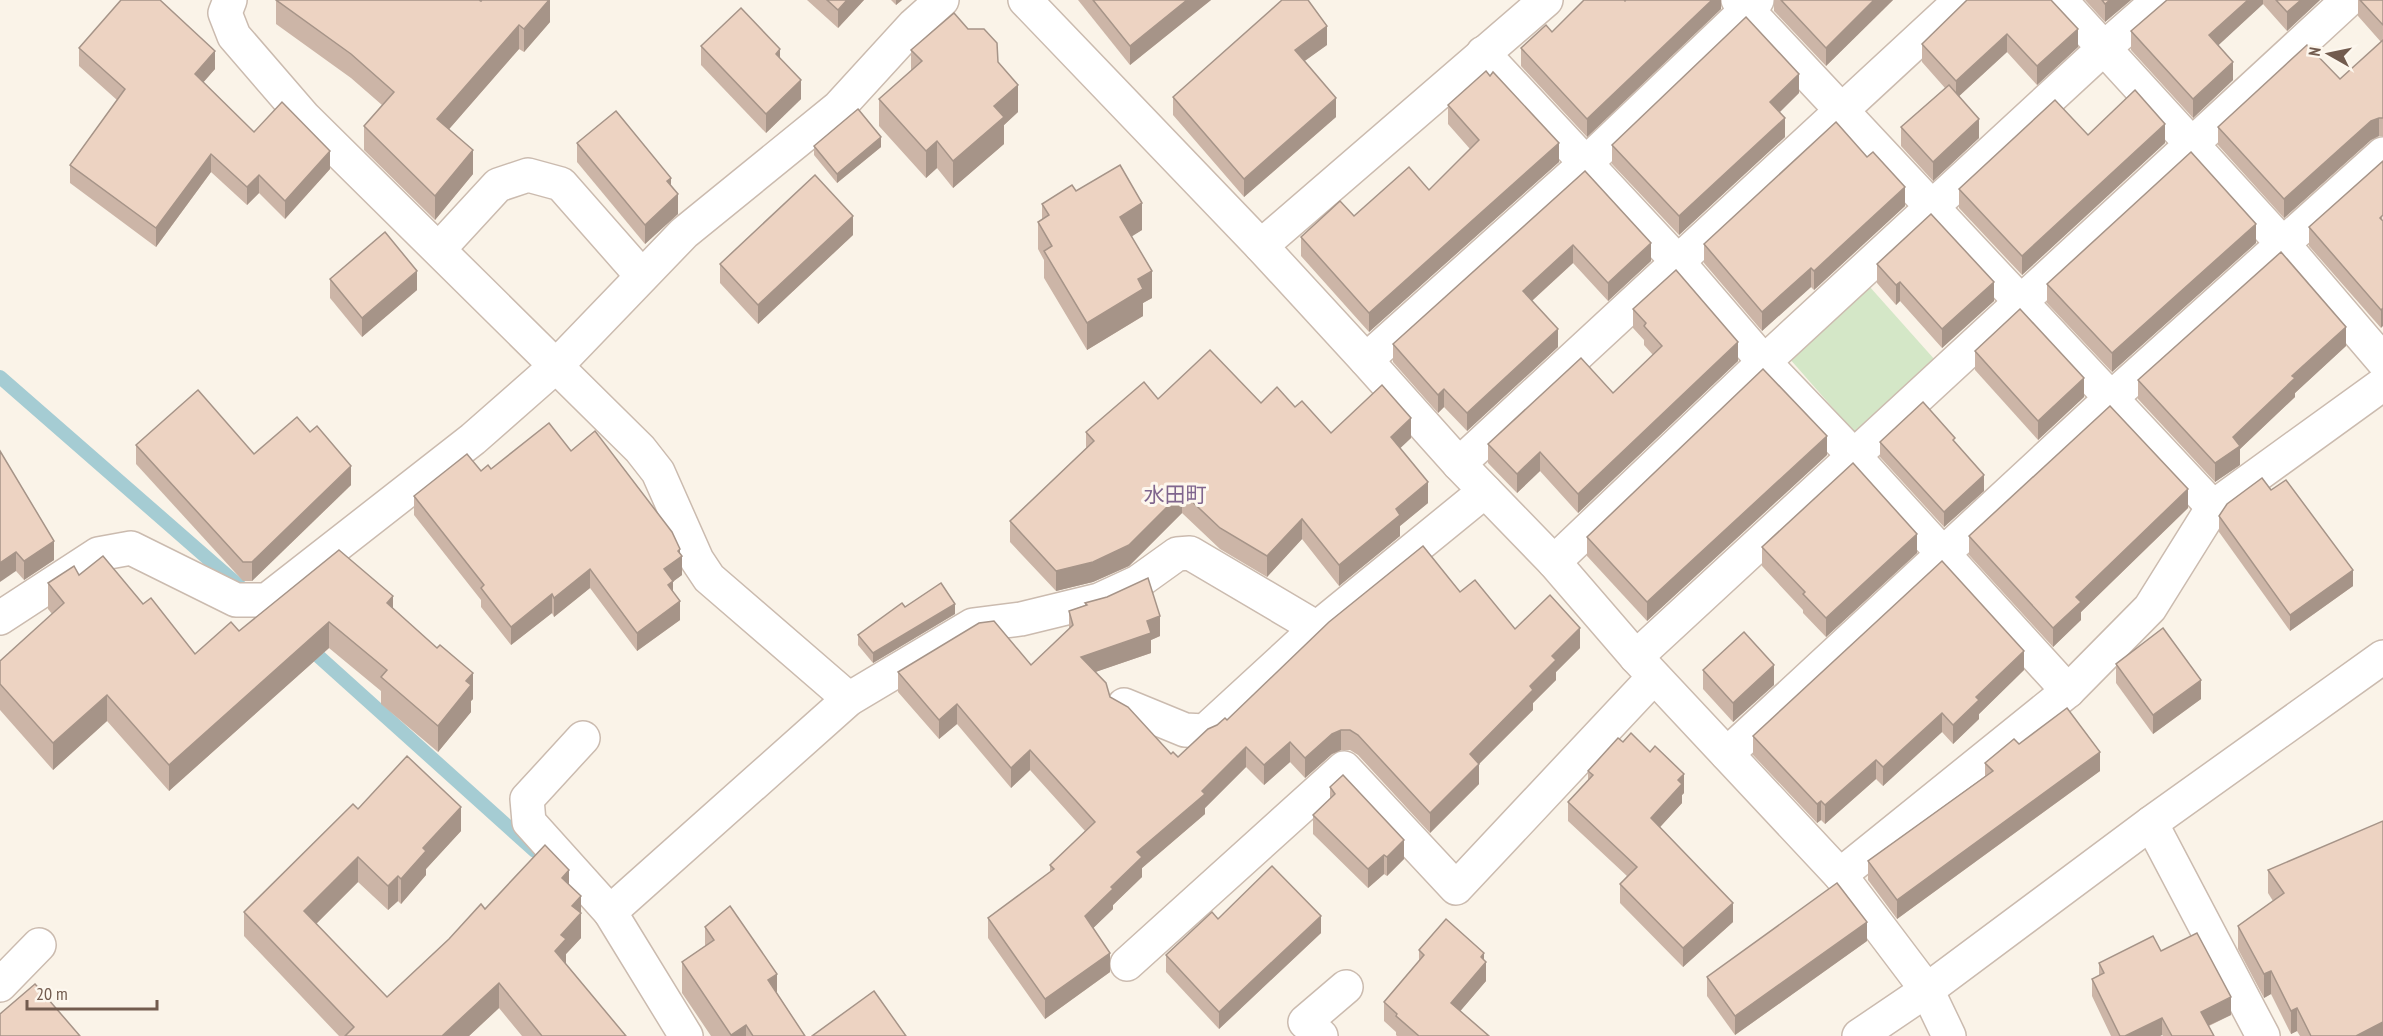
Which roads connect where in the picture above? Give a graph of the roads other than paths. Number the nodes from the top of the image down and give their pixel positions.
1 (230, 0) edge
2 (942, 0) edge
3 (1025, 0) edge
4 (1546, 0) edge
5 (1961, 0) edge
6 (2060, 0) edge
7 (2159, 0) edge
8 (2348, 0) edge
9 (1747, 3) edge
10 (2103, 49) junction
11 (1484, 53) junction
12 (1842, 111) junction
13 (2193, 146) junction
14 (2383, 154) edge
15 (1586, 163) junction
16 (1932, 207) junction
17 (2283, 244) junction
18 (1261, 246) junction
19 (439, 249) junction
20 (1678, 262) junction
21 (642, 276) junction
22 (2022, 303) junction
23 (1366, 360) junction
24 (2383, 361) edge
25 (1764, 362) junction
26 (556, 366) junction
27 (2383, 384) edge
28 (2110, 399) junction
29 (1854, 457) junction
30 (1460, 464) junction
31 (1485, 490) junction
32 (2213, 507) junction
33 (1943, 555) junction
34 (1554, 562) junction
35 (0, 618) edge
36 (1317, 628) junction
37 (2383, 657) edge
38 (1645, 667) junction
39 (2068, 691) junction
40 (849, 699) junction
41 (1124, 705) edge
42 (583, 738) dead end
43 (1727, 754) junction
44 (2151, 823) junction
45 (1840, 875) junction
46 (610, 912) junction
47 (39, 945) dead end
48 (1127, 964) dead end
49 (0, 985) edge
50 (1346, 987) dead end
51 (1928, 990) junction
52 (686, 1036) edge
53 (1321, 1036) edge
54 (1859, 1036) edge
55 (1949, 1036) edge
56 (2263, 1036) edge

1 - 19 street
2 - 21 street
3 - 18 street
4 - 11 street
5 - 12 street
6 - 10 street
7 - 10 street
8 - 13 street
9 - 12 street
9 - 15 street
10 - 13 street
10 - 16 street
11 - 15 street
11 - 18 street
12 - 16 street
12 - 20 street
13 - 17 street
13 - 22 street
14 - 17 street
15 - 20 street
15 - 23 street
16 - 22 street
16 - 25 street
17 - 24 street
17 - 28 street
18 - 23 street
19 - 21 street
19 - 26 street
20 - 25 street
20 - 30 street
21 - 26 street
22 - 28 street
22 - 29 street
23 - 30 street
25 - 29 street
25 - 34 street
26 - 35 street
26 - 40 street
27 - 32 street
28 - 32 street
28 - 33 street
29 - 33 street
29 - 38 street
30 - 31 street
31 - 34 street
31 - 36 street
32 - 39 street
33 - 39 street
33 - 43 street
34 - 38 street
36 - 40 street
36 - 41 street
37 - 44 street
38 - 43 street
38 - 48 street
39 - 45 street
40 - 46 street
42 - 46 street
43 - 45 street
44 - 51 street
44 - 56 street
45 - 51 street
46 - 52 street
47 - 49 street
50 - 53 street
51 - 54 street
51 - 55 street

